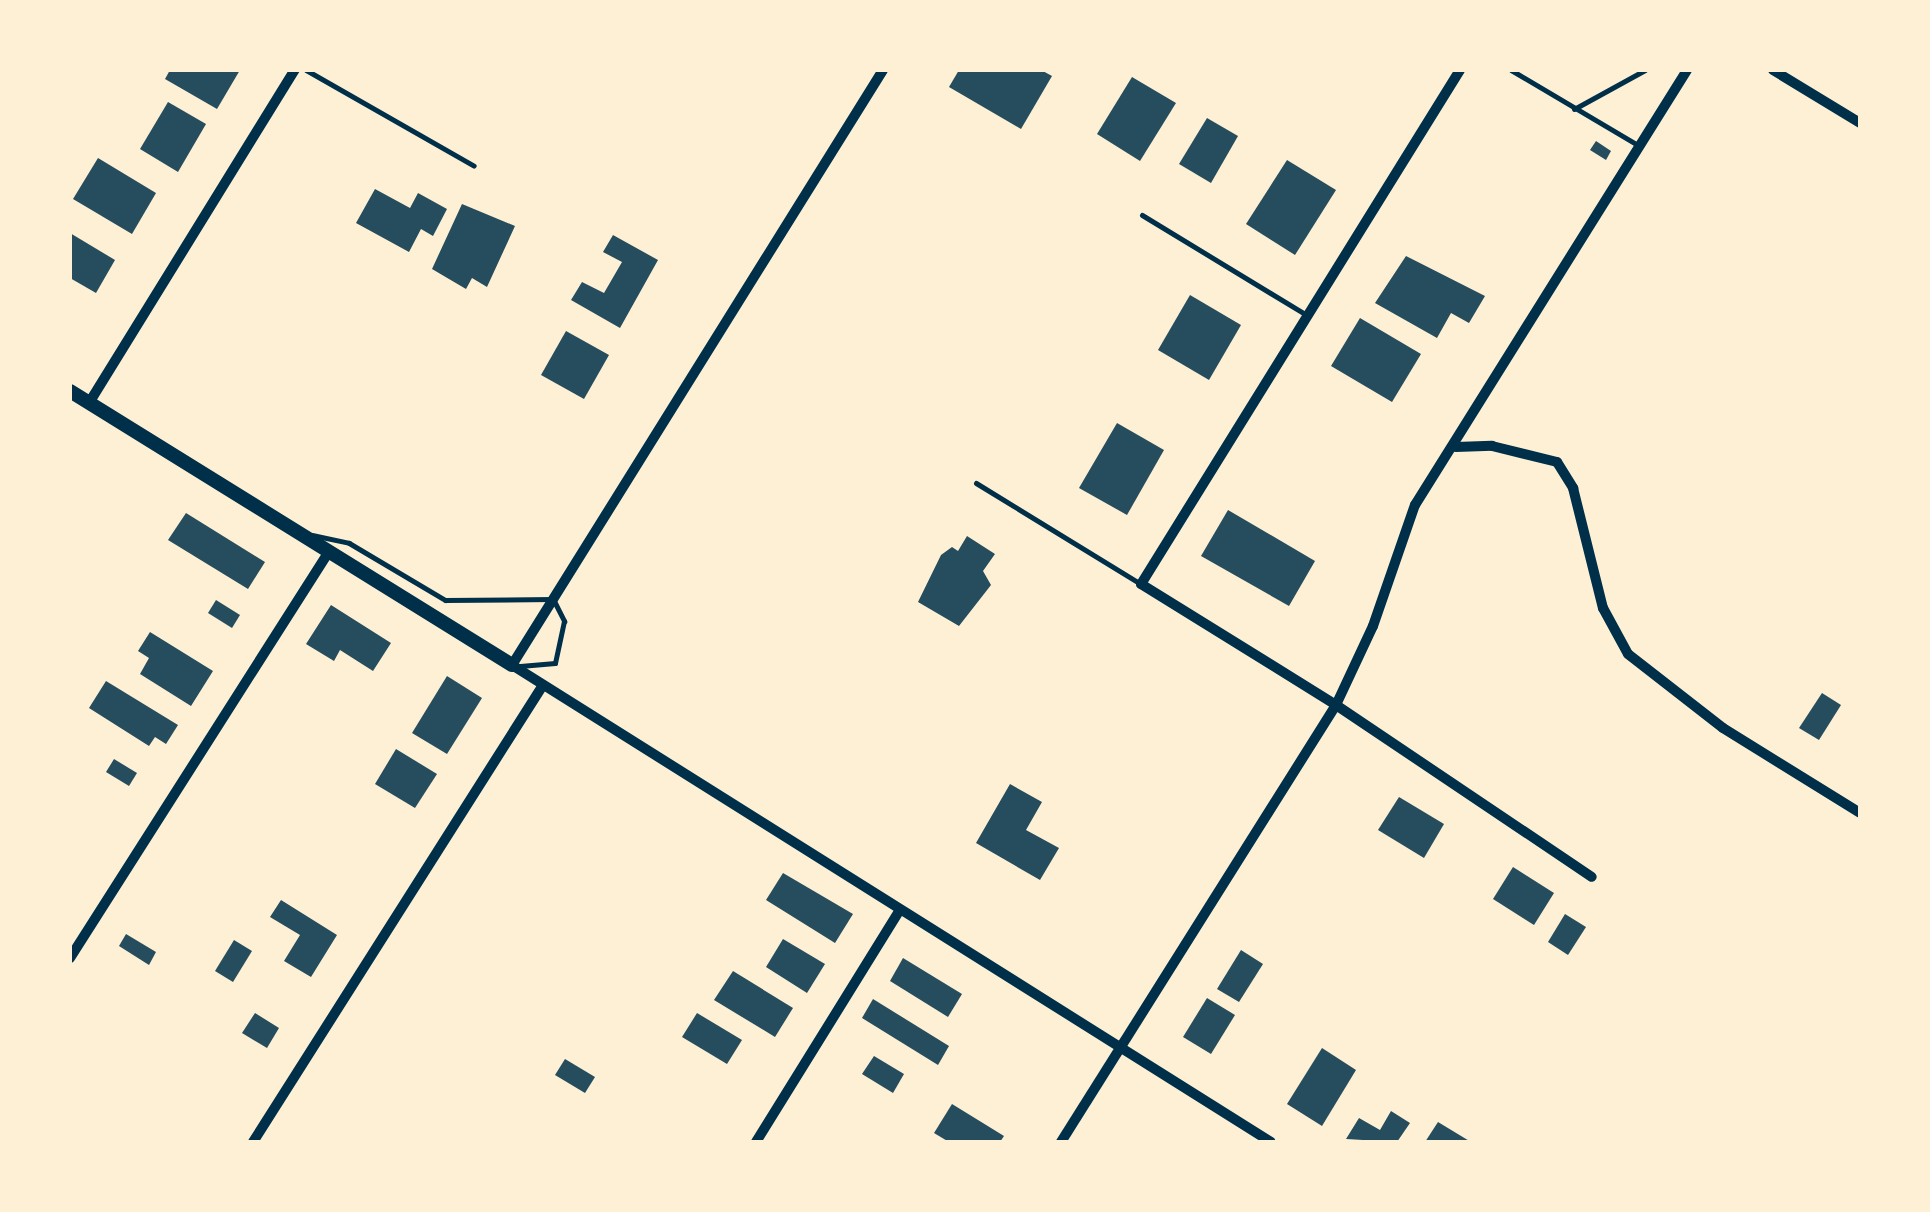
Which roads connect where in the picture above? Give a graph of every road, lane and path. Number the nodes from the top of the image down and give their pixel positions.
1 (295, 70) edge
2 (306, 70) edge
3 (882, 70) edge
4 (1460, 70) edge
5 (1511, 70) edge
6 (1645, 70) edge
7 (1687, 70) edge
8 (1773, 70) edge
9 (1574, 109) junction
10 (1860, 123) edge
11 (1638, 146) junction
12 (474, 166) dead end
13 (1142, 215) dead end
14 (1308, 316) junction
15 (70, 391) edge
16 (89, 402) junction
17 (1456, 447) junction
18 (976, 483) dead end
19 (295, 531) junction
20 (329, 552) junction
21 (1141, 584) junction
22 (554, 599) junction
23 (512, 665) junction
24 (543, 685) junction
25 (1336, 705) junction
26 (1860, 813) edge
27 (1592, 878) dead end
28 (900, 910) junction
29 (70, 958) edge
30 (1119, 1048) junction
31 (253, 1142) edge
32 (756, 1142) edge
33 (1061, 1142) edge
34 (1271, 1142) edge

1 - 16 street
2 - 12 lane
3 - 22 street
4 - 14 street
5 - 9 lane
6 - 9 lane
7 - 11 street
8 - 10 street
9 - 11 lane
11 - 17 street
13 - 14 lane
14 - 21 street
15 - 16 street
16 - 19 street
17 - 25 street
17 - 26 street
18 - 21 lane
19 - 20 street
19 - 22 lane
20 - 23 street
20 - 29 street
21 - 25 street
22 - 23 street
22 - 23 lane
23 - 24 street
24 - 28 street
24 - 31 street
25 - 27 street
25 - 30 street
28 - 30 street
28 - 32 street
30 - 33 street
30 - 34 street

